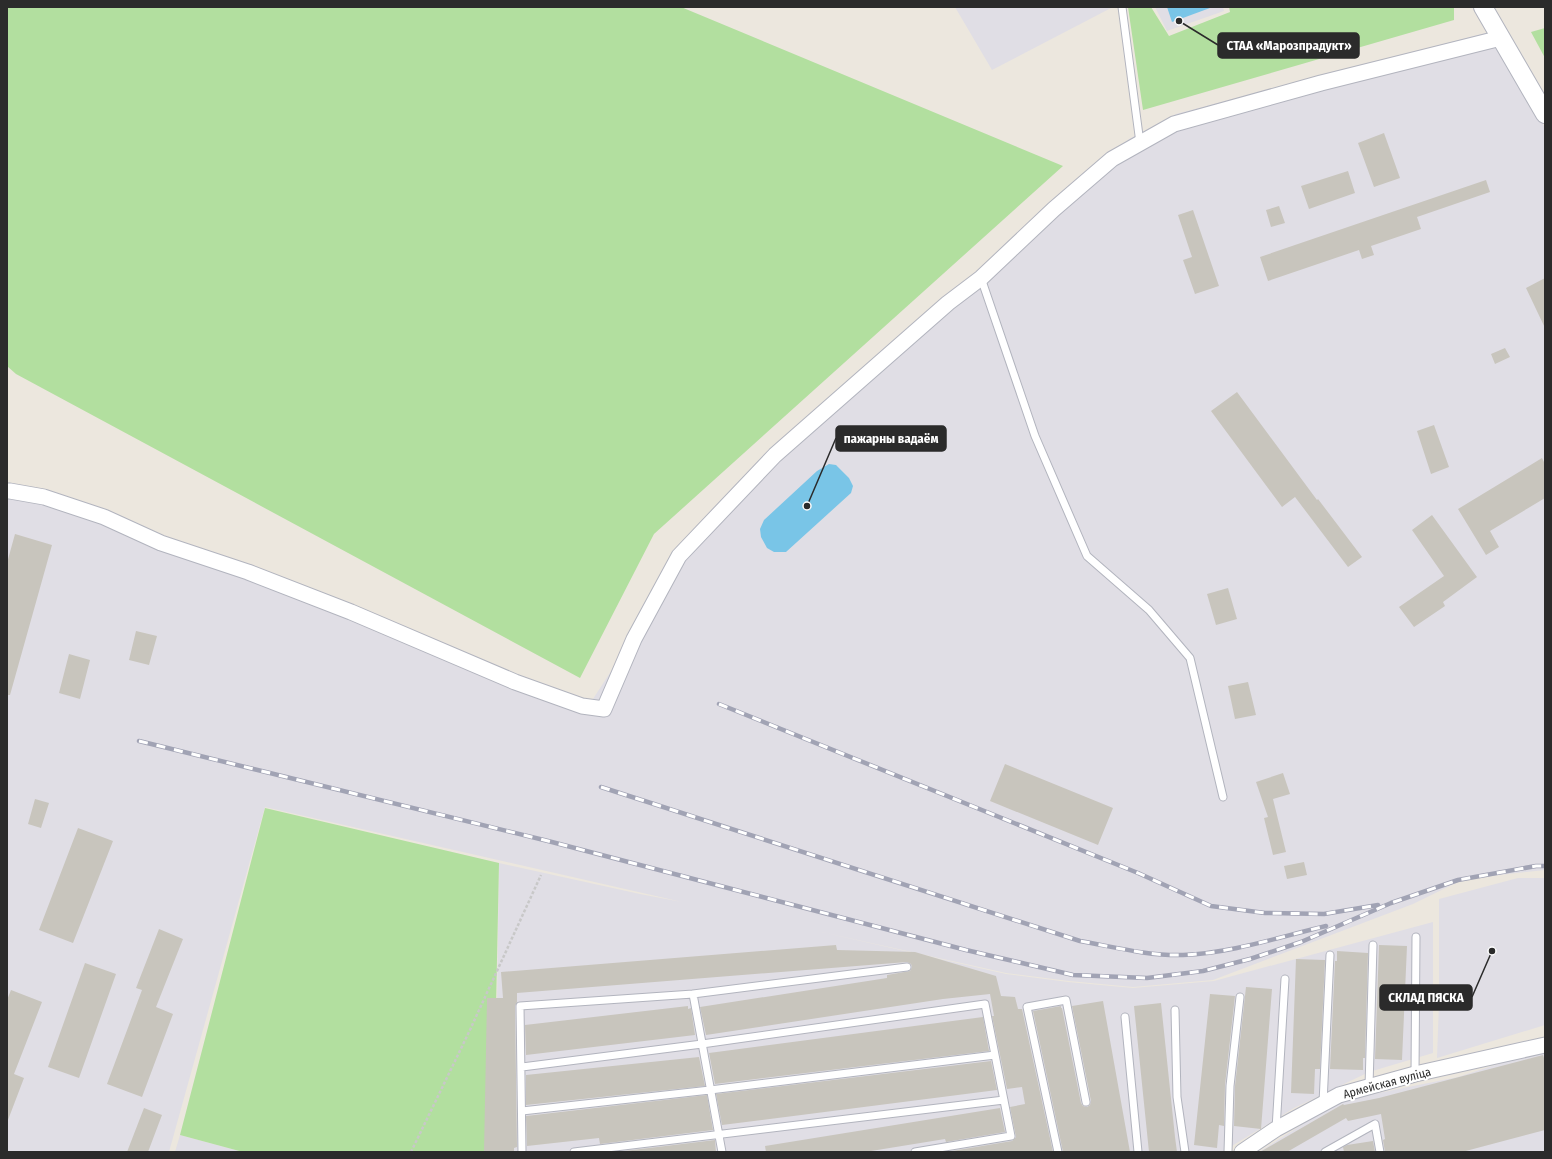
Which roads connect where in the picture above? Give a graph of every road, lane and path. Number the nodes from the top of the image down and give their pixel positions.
1 (1122, 7) edge
2 (1483, 7) edge
3 (1501, 38) junction
4 (1545, 114) edge
5 (1140, 143) junction
6 (981, 278) junction
7 (7, 492) edge
8 (1223, 797) dead end
9 (541, 875) dead end
10 (1416, 938) dead end
11 (1373, 945) dead end
12 (1330, 955) dead end
13 (907, 967) dead end
14 (1285, 979) dead end
15 (693, 994) junction
16 (1240, 997) dead end
17 (1175, 1010) dead end
18 (1125, 1017) dead end
19 (702, 1044) junction
20 (1545, 1045) edge
21 (995, 1055) junction
22 (522, 1067) junction
23 (1415, 1074) junction
24 (1368, 1087) junction
25 (710, 1090) junction
26 (1004, 1100) junction
27 (1086, 1102) dead end
28 (1323, 1103) junction
29 (522, 1111) junction
30 (1276, 1129) junction
31 (718, 1135) junction
32 (1330, 1151) edge
33 (410, 1152) edge
34 (522, 1152) edge
35 (574, 1152) edge
36 (722, 1152) edge
37 (915, 1152) edge
38 (1058, 1152) edge
39 (1138, 1152) edge
40 (1185, 1152) edge
41 (1228, 1152) edge
42 (1242, 1152) edge
43 (1380, 1152) edge

1 - 5 lane
2 - 3 street
3 - 4 street
3 - 5 street
5 - 6 street
6 - 7 street
6 - 8 lane
9 - 33 path
10 - 23 lane
11 - 24 lane
12 - 28 lane
13 - 15 lane
14 - 30 lane
15 - 19 lane
15 - 22 lane
16 - 41 lane
17 - 40 lane
18 - 39 lane
19 - 21 lane
19 - 22 lane
19 - 25 lane
20 - 23 street, Армейская вуліца
21 - 25 lane
21 - 26 lane
22 - 29 lane
23 - 24 street, Армейская вуліца
24 - 28 street, Армейская вуліца
25 - 29 lane
25 - 31 lane
26 - 31 lane
26 - 37 lane
27 - 38 lane
28 - 30 street, Армейская вуліца
29 - 34 lane
30 - 42 street, Армейская вуліца
31 - 35 lane
31 - 36 lane
32 - 43 lane

